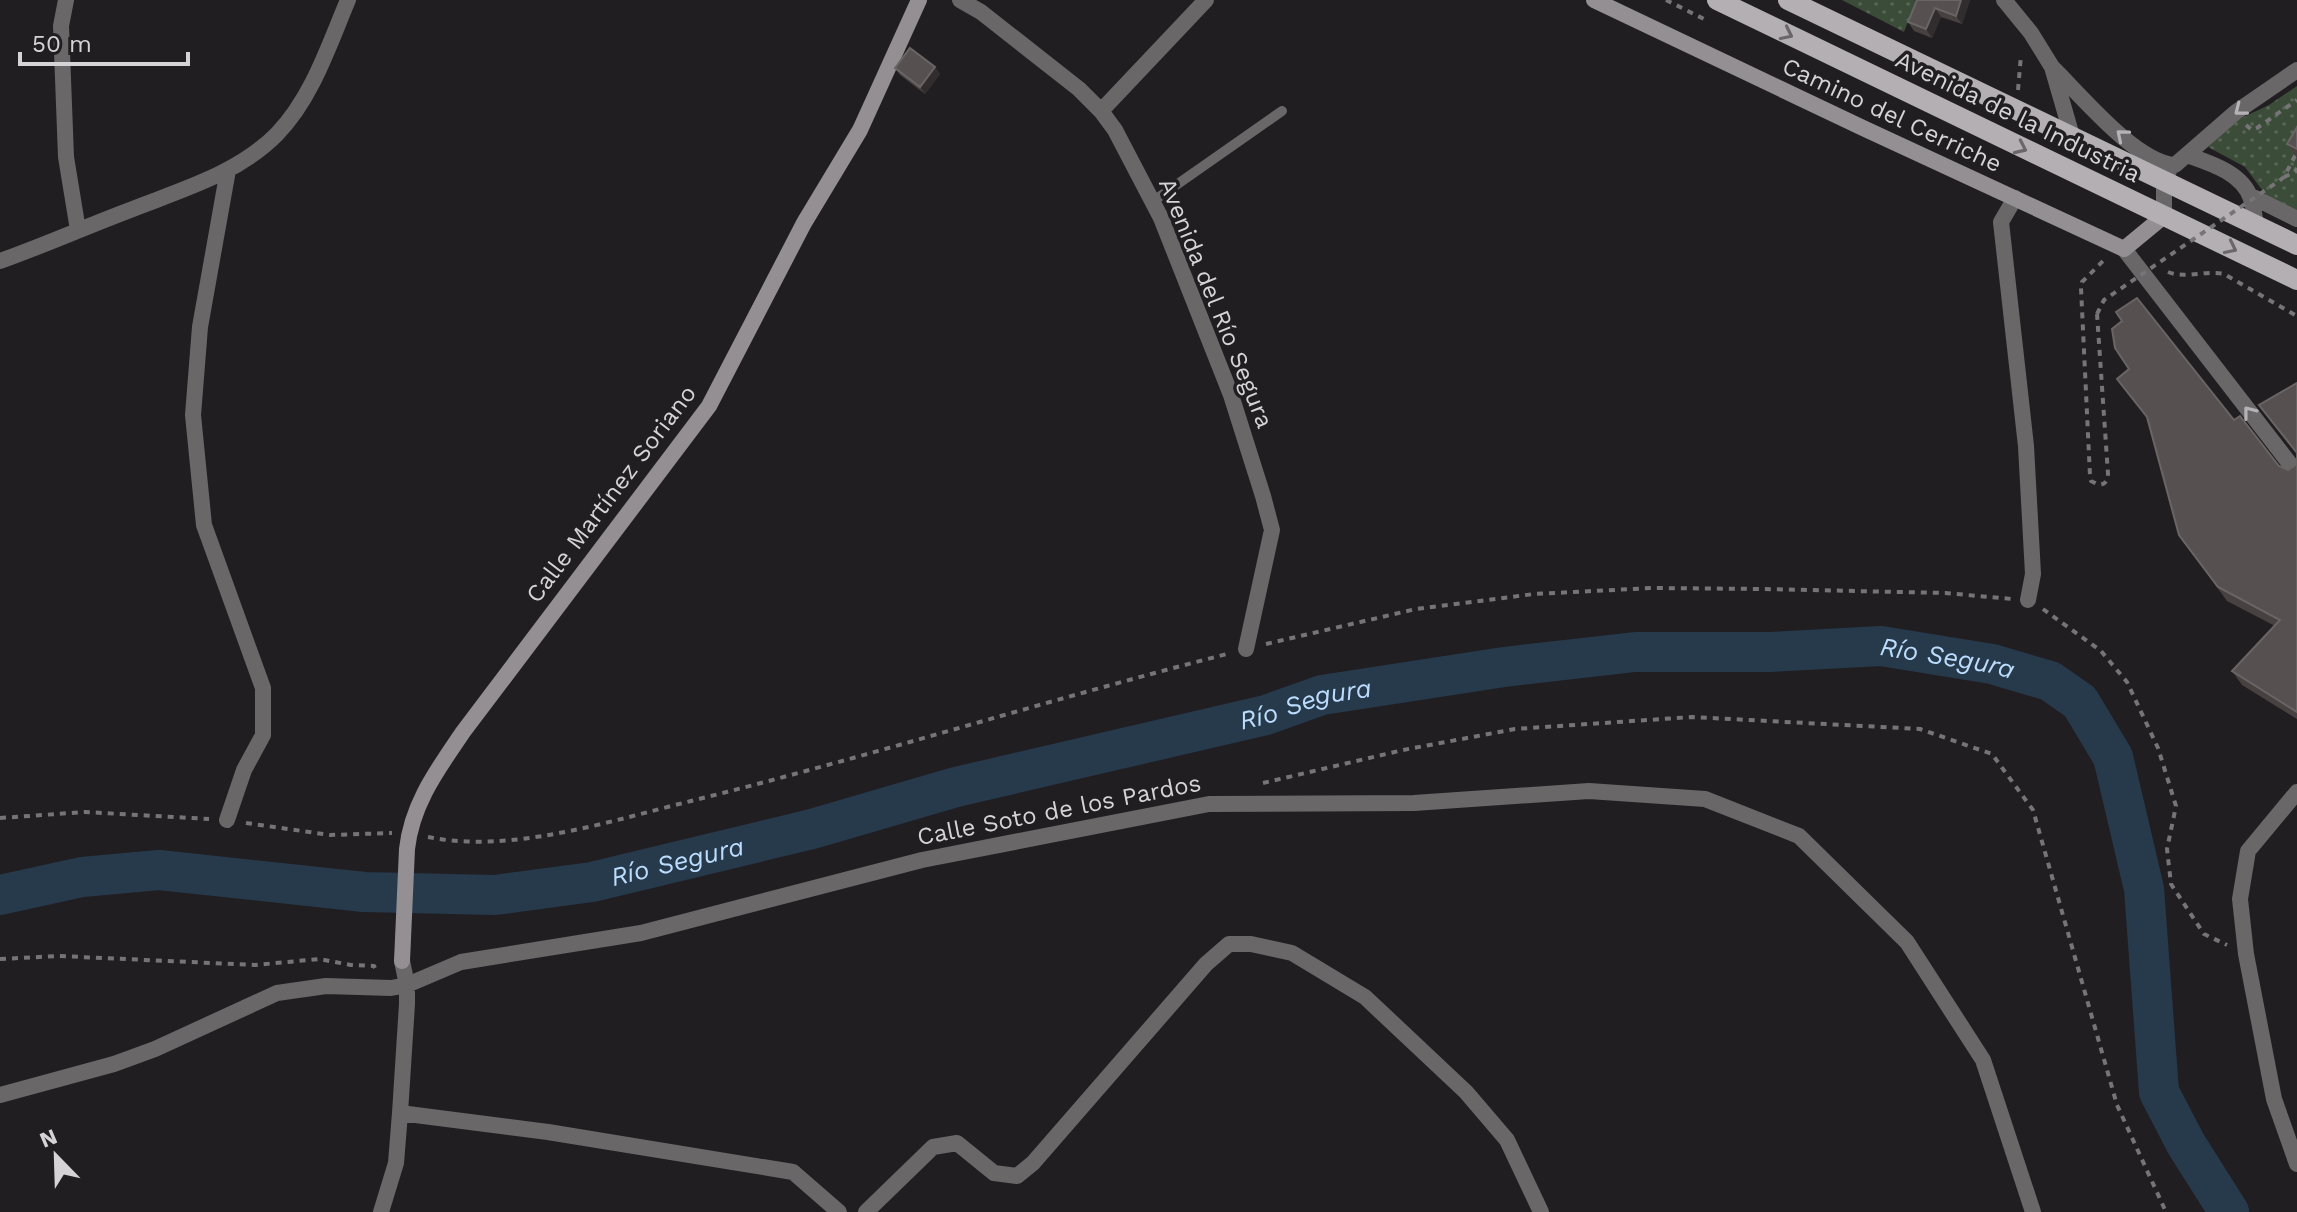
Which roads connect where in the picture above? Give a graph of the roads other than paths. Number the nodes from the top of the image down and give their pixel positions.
1 (66, 0) edge
2 (348, 0) edge
3 (919, 0) edge
4 (960, 0) edge
5 (1206, 0) edge
6 (1594, 0) edge
7 (1717, 0) edge
8 (1788, 0) edge
9 (2004, 0) edge
10 (2052, 67) junction
11 (2297, 70) edge
12 (1101, 111) junction
13 (1282, 111) dead end
14 (2072, 136) junction
15 (2175, 167) junction
16 (228, 170) junction
17 (2251, 196) junction
18 (2015, 198) junction
19 (1152, 202) junction
20 (2164, 216) junction
21 (2297, 219) edge
22 (2256, 225) junction
23 (78, 230) junction
24 (2125, 244) junction
25 (2297, 245) edge
26 (0, 261) edge
27 (2297, 280) edge
28 (2297, 473) edge
29 (2028, 600) road end
30 (1246, 649) road end
31 (2297, 792) edge
32 (227, 820) road end
33 (407, 985) junction
34 (0, 1095) edge
35 (400, 1113) junction
36 (2297, 1164) edge
37 (381, 1212) edge
38 (839, 1212) edge
39 (866, 1212) edge
40 (1541, 1212) edge
41 (2033, 1212) edge

1 - 23 street
2 - 16 street
3 - 33 street, Calle Martínez Soriano
4 - 12 street, Avenida del Río Segura
5 - 12 street
6 - 18 street, Camino del Cerriche
7 -> 20 main road, Avenida de la Industria
8 - 14 main road, Avenida de la Industria
9 - 10 street
10 - 14 street
15 -> 10 street
11 -> 15 street
12 - 19 street, Avenida del Río Segura
13 - 19 lane
14 - 15 main road, Avenida de la Industria
15 - 17 street
15 - 20 street
15 - 22 main road, Avenida de la Industria
16 - 23 street
16 - 32 street
17 - 21 street
17 - 22 street
18 - 24 street, Camino del Cerriche
18 - 29 street
19 - 30 street, Avenida del Río Segura
20 - 24 street
20 -> 27 main road, Avenida de la Industria
22 - 25 main road, Avenida de la Industria
23 - 26 street
28 -> 24 street
31 - 36 street
33 - 34 street, Calle Soto de los Pardos
33 - 35 street
33 - 41 street, Calle Soto de los Pardos
35 - 37 street
35 - 38 street
39 - 40 street

